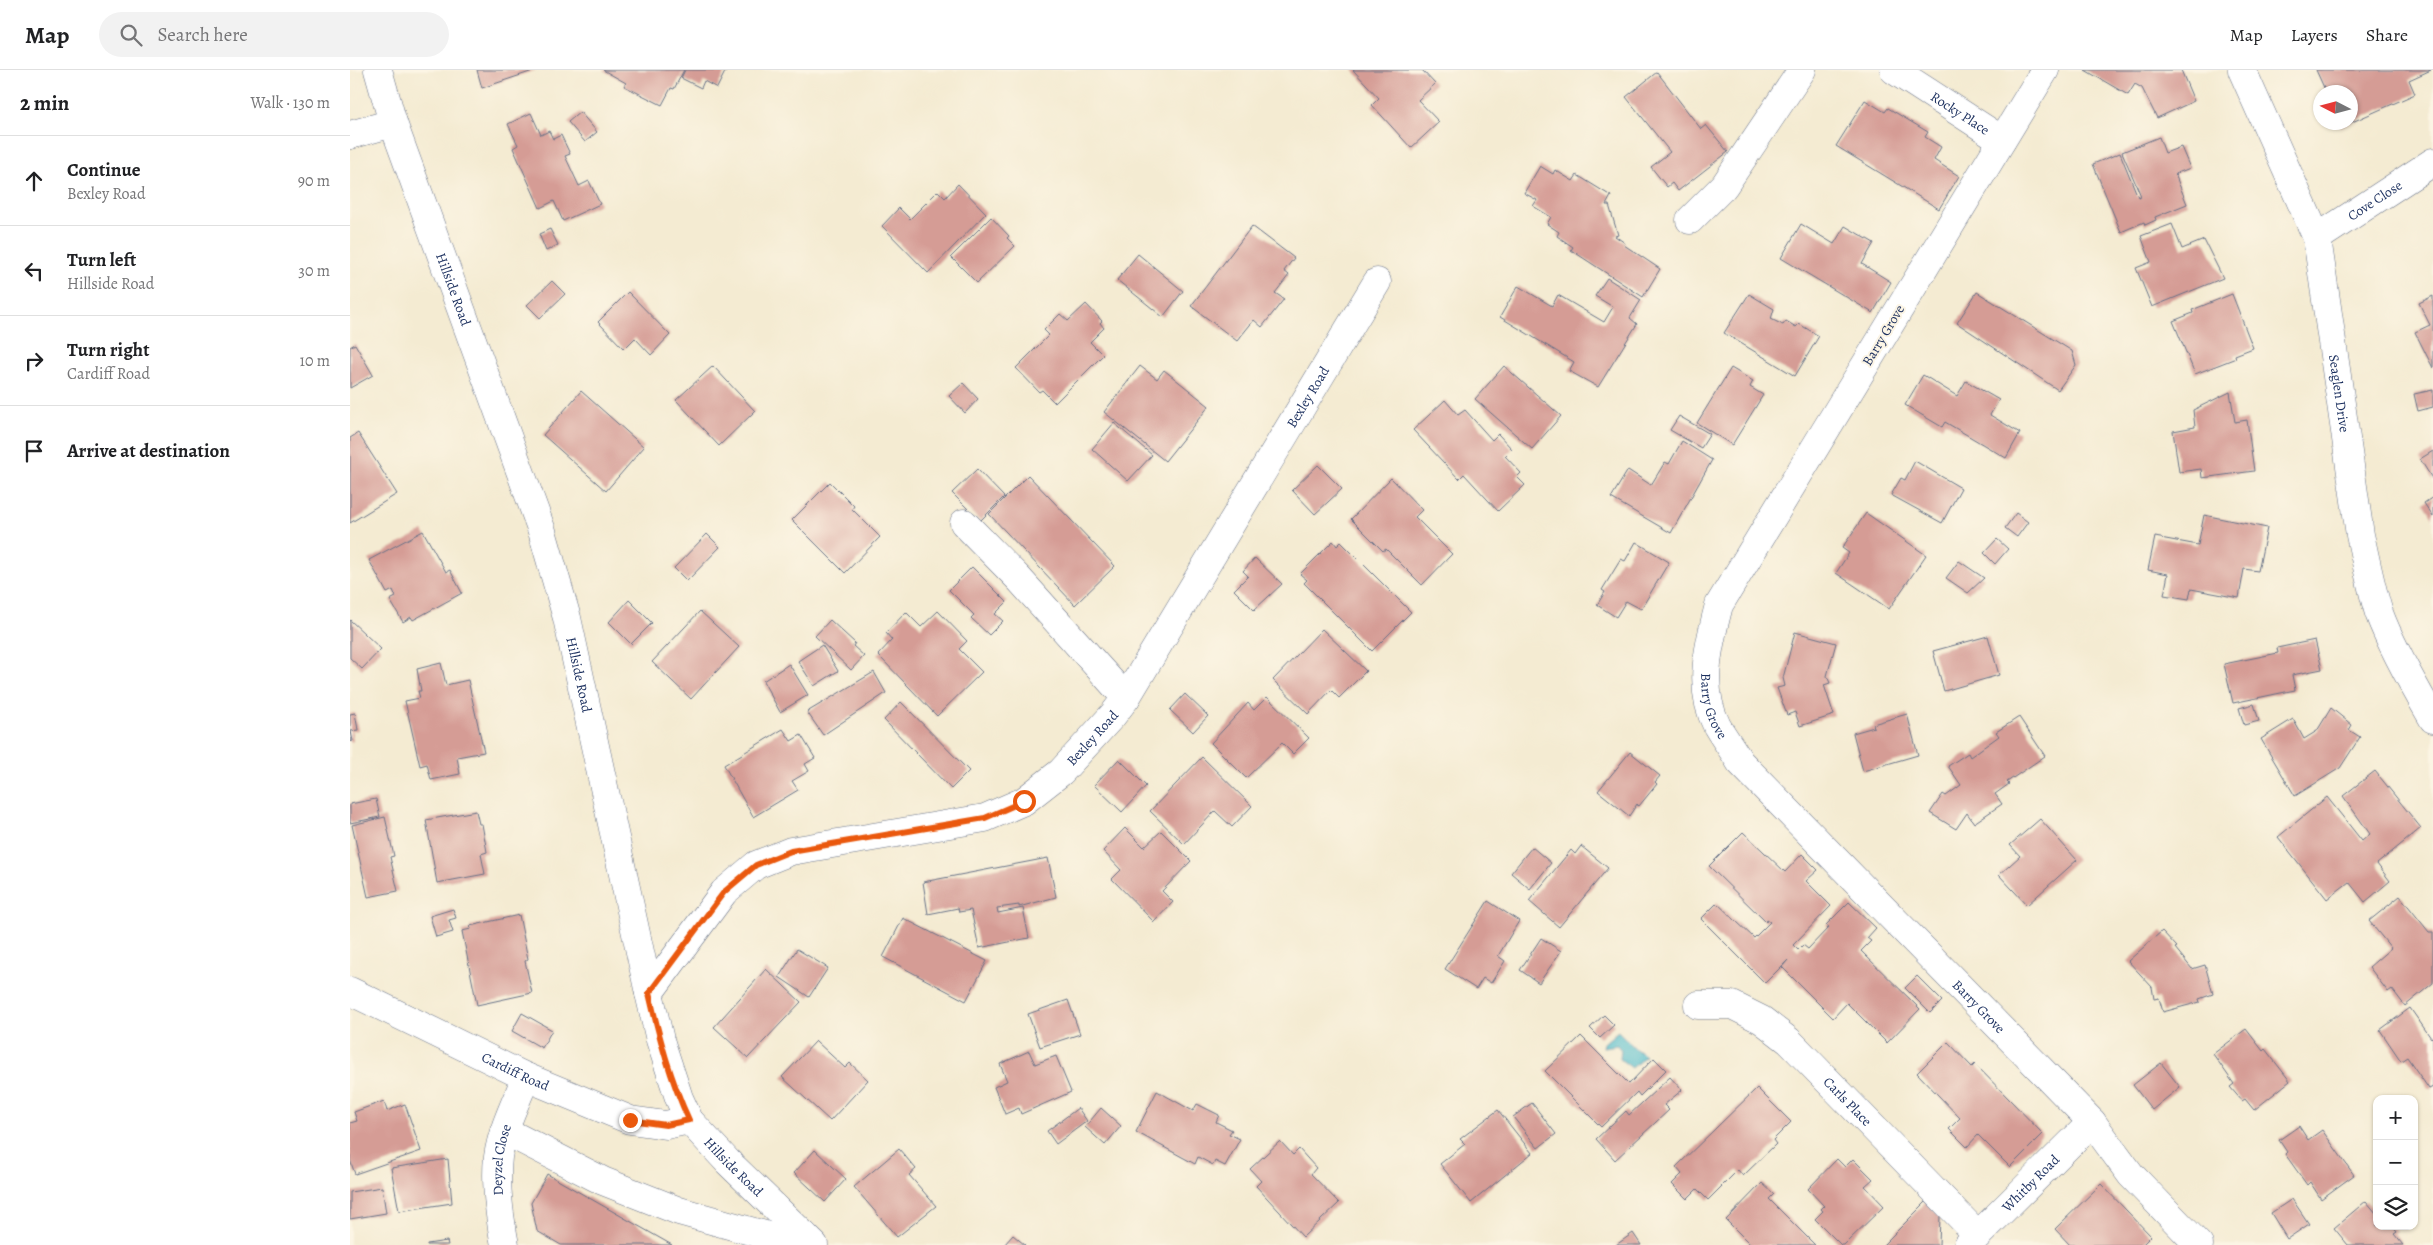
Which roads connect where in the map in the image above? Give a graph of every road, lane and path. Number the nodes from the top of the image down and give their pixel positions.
1 (378, 70) edge
2 (1802, 70) edge
3 (1894, 70) edge
4 (2045, 70) edge
5 (2242, 70) edge
6 (393, 123) junction
7 (350, 135) edge
8 (2002, 140) junction
9 (2433, 162) edge
10 (1690, 220) dead end
11 (2317, 238) junction
12 (1377, 282) dead end
13 (964, 523) dead end
14 (2425, 688) edge
15 (1126, 698) junction
16 (2433, 719) edge
17 (350, 991) edge
18 (649, 993) junction
19 (1698, 1005) dead end
20 (526, 1077) junction
21 (689, 1120) junction
22 (2092, 1122) junction
23 (505, 1131) junction
24 (809, 1240) edge
25 (1973, 1240) edge
26 (505, 1245) edge
27 (2199, 1245) edge

1 - 6 street, Hillside Road
2 - 10 street
3 - 8 street, Rocky Place
4 - 8 street, Barry Grove
5 - 11 street, Seaglen Drive
6 - 7 street
6 - 18 street, Hillside Road
8 - 22 street, Barry Grove
9 - 11 street, Cove Close
11 - 14 street, Seaglen Drive
12 - 15 street, Bexley Road
13 - 15 street
14 - 16 street, Seaglen Drive
15 - 18 street, Bexley Road
17 - 20 street, Cardiff Road
18 - 21 street, Hillside Road
19 - 25 street, Carls Place
20 - 21 street, Cardiff Road
20 - 23 street, Deyzel Close
21 - 24 street, Hillside Road
22 - 25 street, Whitby Road
22 - 27 street, Barry Grove
23 - 24 street
23 - 26 street, Deyzel Close

